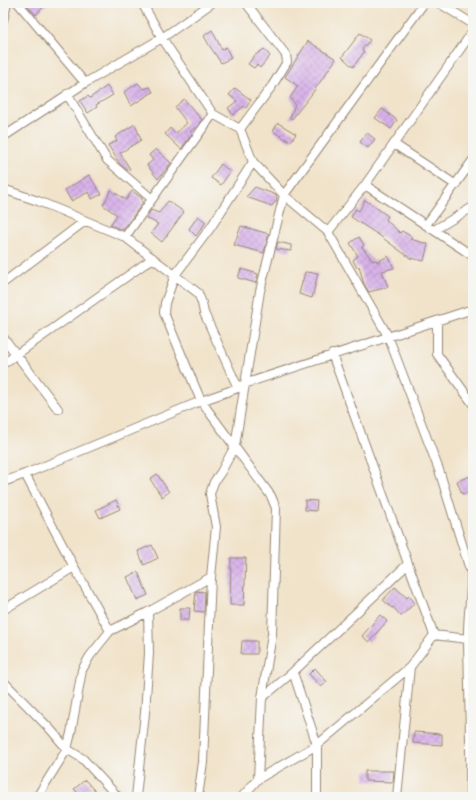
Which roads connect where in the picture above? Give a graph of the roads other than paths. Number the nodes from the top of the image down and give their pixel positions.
1 (18, 3) edge
2 (142, 3) edge
3 (212, 3) edge
4 (246, 3) edge
5 (424, 3) edge
6 (438, 3) edge
7 (5, 4) edge
8 (3, 21) edge
9 (473, 24) edge
10 (473, 31) edge
11 (162, 38) junction
12 (85, 83) junction
13 (67, 94) junction
14 (213, 114) junction
15 (240, 129) junction
16 (3, 137) edge
17 (394, 144) junction
18 (473, 160) edge
19 (253, 162) junction
20 (456, 185) junction
21 (365, 186) junction
22 (3, 189) edge
23 (284, 195) junction
24 (152, 199) junction
25 (473, 207) edge
26 (86, 221) junction
27 (426, 226) junction
28 (434, 230) junction
29 (328, 232) junction
30 (125, 237) junction
31 (473, 256) edge
32 (153, 258) junction
33 (175, 275) junction
34 (3, 283) edge
35 (473, 309) edge
36 (437, 321) junction
37 (388, 336) junction
38 (3, 337) edge
39 (332, 354) junction
40 (17, 355) junction
41 (3, 364) edge
42 (241, 386) junction
43 (201, 401) junction
44 (473, 404) edge
45 (58, 410) dead end
46 (235, 446) junction
47 (25, 474) junction
48 (3, 482) edge
49 (408, 564) junction
50 (74, 567) junction
51 (211, 577) junction
52 (3, 610) edge
53 (148, 612) junction
54 (110, 631) junction
55 (434, 635) junction
56 (468, 639) junction
57 (410, 667) junction
58 (293, 672) junction
59 (5, 686) edge
60 (262, 698) junction
61 (317, 744) junction
62 (67, 749) junction
63 (258, 779) junction
64 (37, 797) edge
65 (118, 797) edge
66 (136, 797) edge
67 (198, 797) edge
68 (242, 797) edge
69 (317, 797) edge
70 (397, 797) edge
71 (470, 797) edge

1 - 12 street
2 - 11 street
3 - 11 street
4 - 15 street
5 - 23 street
6 - 9 street
7 - 8 street
10 - 17 street
11 - 12 street
11 - 14 street
12 - 13 street
13 - 16 street
13 - 24 street
14 - 15 street
14 - 24 street
15 - 19 street
17 - 20 street
17 - 21 street
18 - 20 street
19 - 23 street
19 - 33 street
20 - 27 street
21 - 27 street
21 - 29 street
22 - 26 street
23 - 29 street
23 - 42 street
24 - 30 street
25 - 28 street
26 - 30 street
26 - 34 street
27 - 28 street
28 - 31 street
29 - 37 street
30 - 32 street
32 - 33 street
32 - 40 street
33 - 42 street
33 - 43 street
35 - 36 street
36 - 37 street
36 - 44 street
37 - 39 street
37 - 56 street
38 - 40 street
39 - 42 street
39 - 49 street
40 - 41 street
40 - 45 street
42 - 43 street
42 - 46 street
43 - 46 street
43 - 47 street
46 - 51 street
46 - 60 street
47 - 48 street
47 - 50 street
49 - 55 street
49 - 58 street
50 - 52 street
50 - 54 street
51 - 53 street
51 - 67 street
53 - 54 street
53 - 66 street
54 - 62 street
55 - 56 street
55 - 57 street
56 - 71 street
57 - 61 street
57 - 70 street
58 - 60 street
58 - 61 street
59 - 62 street
60 - 63 street
61 - 63 street
61 - 69 street
62 - 64 street
62 - 65 street
63 - 68 street

